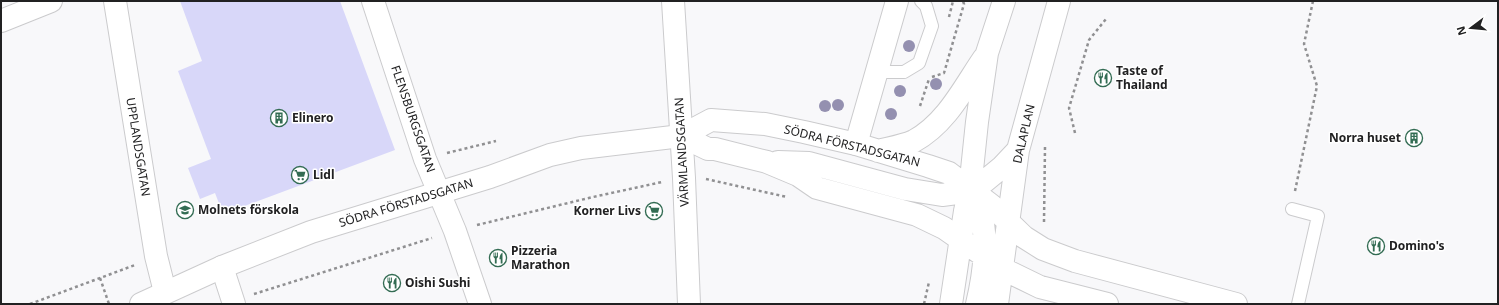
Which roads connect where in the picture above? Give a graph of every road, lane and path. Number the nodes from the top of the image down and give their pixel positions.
1 (51, 1) edge
2 (115, 1) edge
3 (373, 1) edge
4 (673, 1) edge
5 (897, 1) edge
6 (921, 1) edge
7 (963, 1) edge
8 (1004, 1) edge
9 (1059, 1) edge
10 (1313, 1) edge
11 (1106, 19) dead end
12 (1, 21) edge
13 (986, 53) junction
14 (877, 72) junction
15 (930, 77) dead end
16 (1075, 133) dead end
17 (681, 136) junction
18 (496, 140) dead end
19 (1045, 141) dead end
20 (856, 144) junction
21 (1018, 150) junction
22 (878, 151) junction
23 (425, 159) junction
24 (767, 162) junction
25 (684, 178) junction
26 (970, 188) junction
27 (439, 193) junction
28 (793, 199) dead end
29 (1292, 209) joint
30 (1008, 222) junction
31 (455, 230) junction
32 (962, 240) junction
33 (1043, 249) junction
34 (156, 256) junction
35 (984, 257) junction
36 (222, 267) junction
37 (1003, 269) junction
38 (100, 278) junction
39 (165, 292) junction
40 (234, 302) edge
41 (30, 304) edge
42 (109, 304) edge
43 (141, 304) edge
44 (480, 304) edge
45 (689, 304) edge
46 (951, 304) edge
47 (977, 304) edge
48 (997, 304) edge
49 (1107, 304) edge
50 (1236, 304) edge
51 (1298, 304) edge

1 - 12 street
2 - 34 street, UPPLANDSGATAN
3 - 23 street, FLENSBURGSGATAN
4 - 17 street, VÄRMLANDSGATAN
5 - 14 street
6 - 14 lane
7 - 15 path
8 - 13 street
9 - 21 street, DALAPLAN
10 - 29 path
11 - 16 path
13 - 22 street
13 - 26 street
14 - 20 street
17 - 20 street, SÖDRA FÖRSTADSGATAN
17 - 24 street
17 - 25 street, VÄRMLANDSGATAN
17 - 27 street, SÖDRA FÖRSTADSGATAN
18 - 23 path
19 - 33 path
20 - 22 street, SÖDRA FÖRSTADSGATAN
21 - 26 street
21 - 30 street, DALAPLAN
22 - 26 street, SÖDRA FÖRSTADSGATAN
23 - 27 street, FLENSBURGSGATAN
24 - 26 street
24 - 32 street
25 - 28 path
25 - 31 path
25 - 45 street, VÄRMLANDSGATAN
26 - 30 street, SÖDRA FÖRSTADSGATAN
26 - 32 street
26 - 35 street
27 - 31 street, FLENSBURGSGATAN
27 - 36 street, SÖDRA FÖRSTADSGATAN
29 - 51 lane
30 - 33 street, SÖDRA FÖRSTADSGATAN
30 - 37 street, DALAPLAN
31 - 40 path
31 - 44 street, FLENSBURGSGATAN
32 - 35 street
32 - 46 street
33 - 50 street, SÖDRA FÖRSTADSGATAN
34 - 38 path
34 - 39 street, UPPLANDSGATAN
35 - 37 street
35 - 47 street
36 - 39 street, SÖDRA FÖRSTADSGATAN
36 - 40 street
37 - 48 street, DALAPLAN
37 - 49 street
38 - 41 path
38 - 42 path
39 - 43 street, SÖDRA FÖRSTADSGATAN

